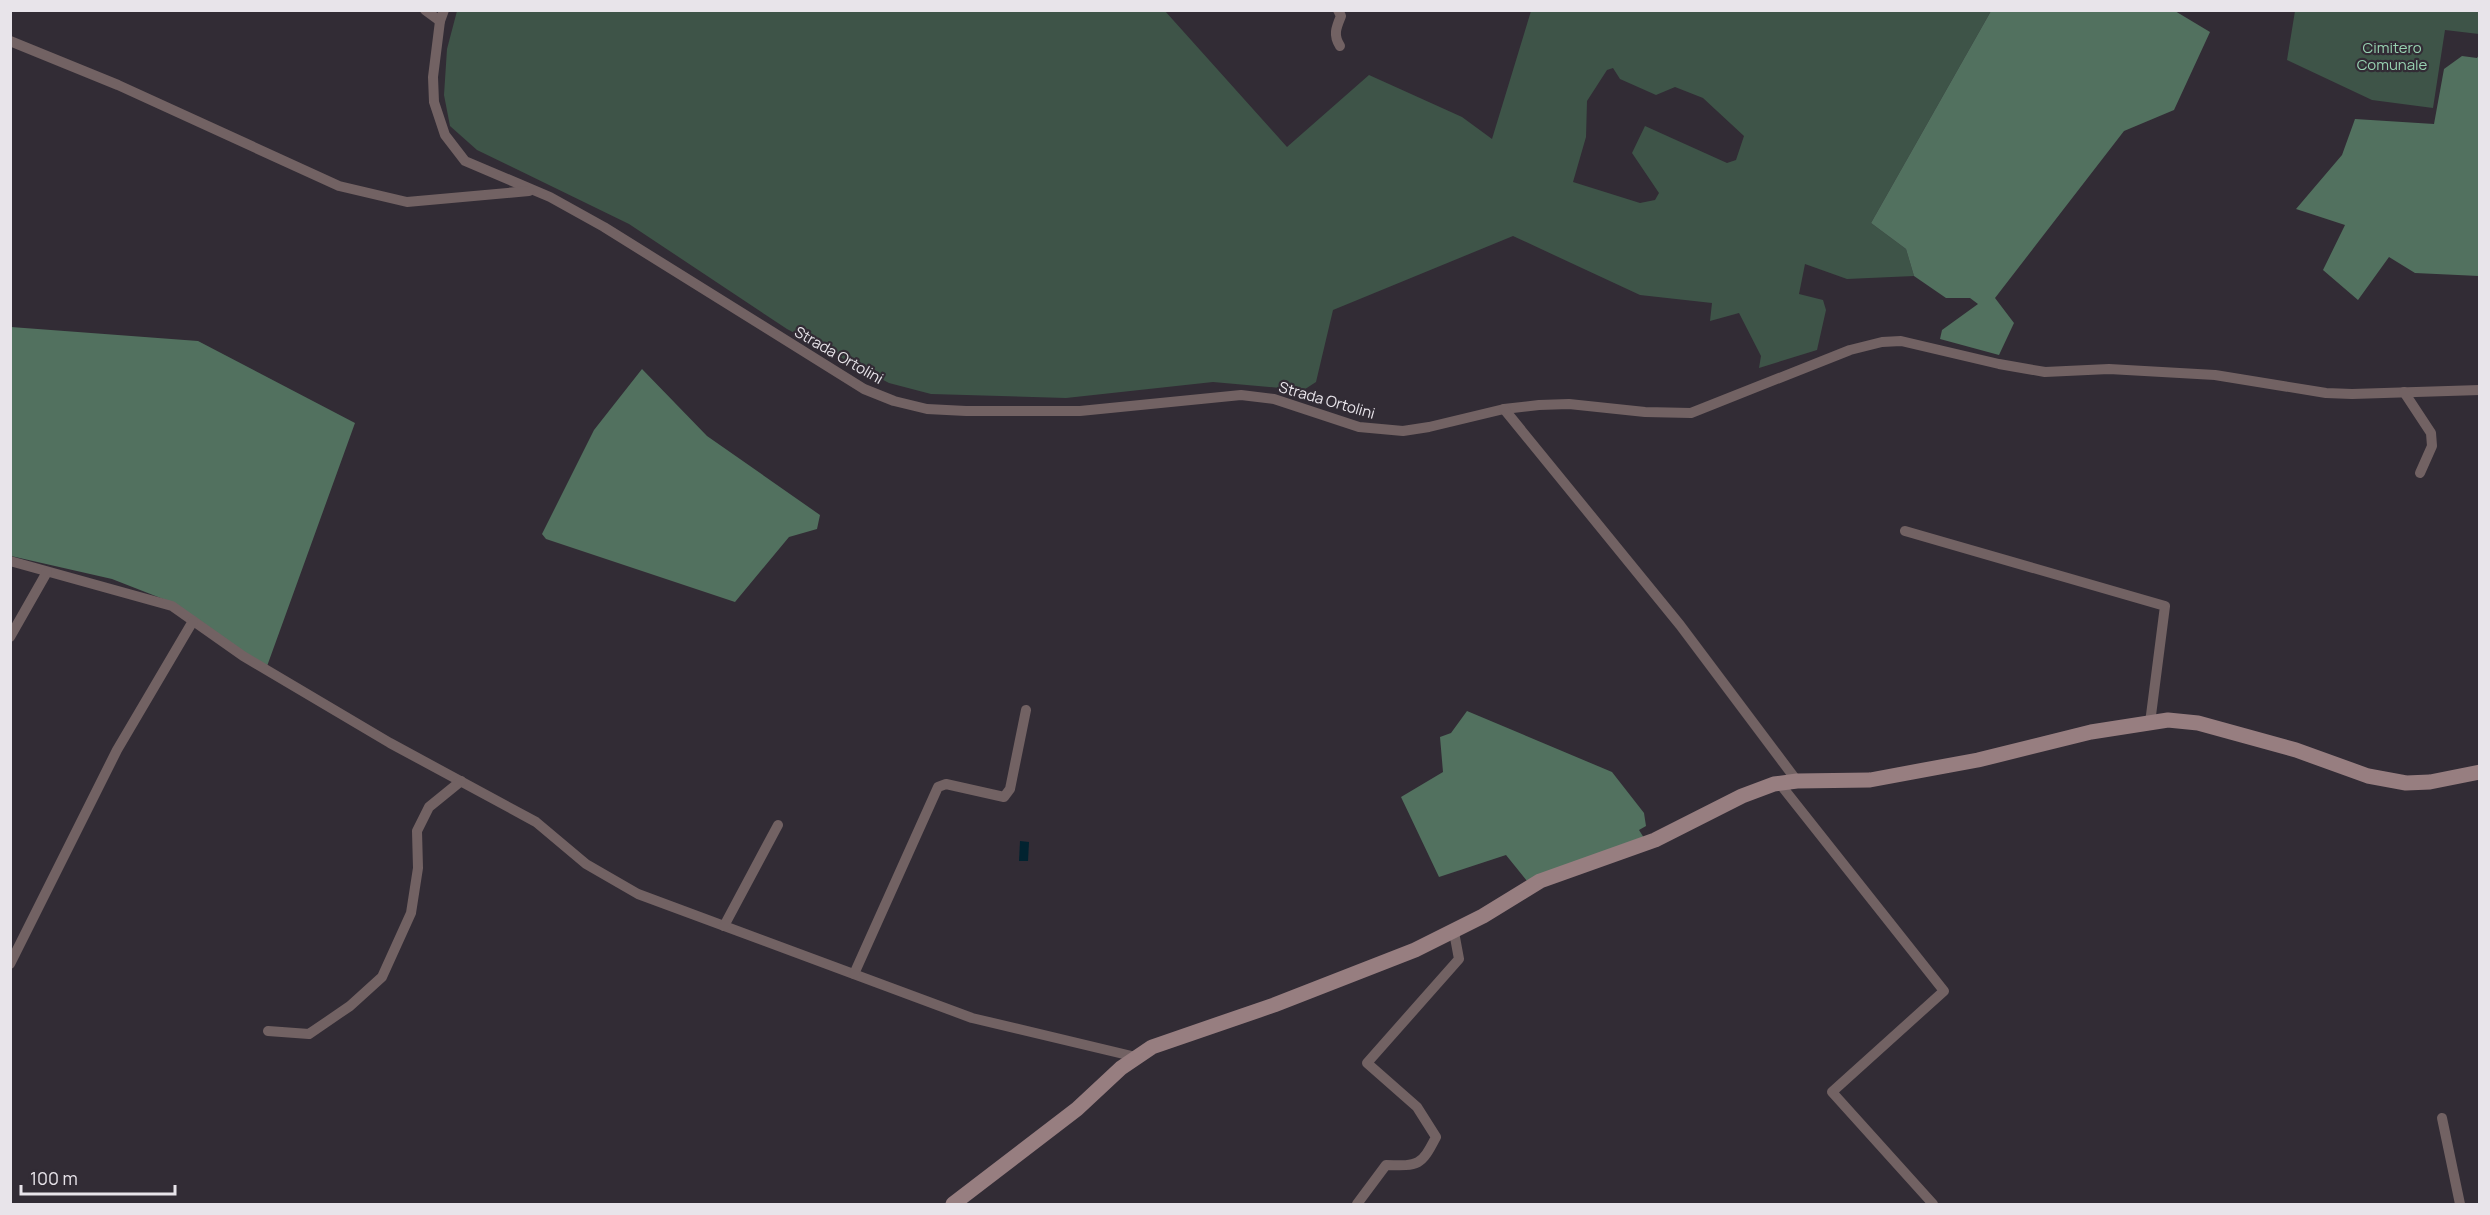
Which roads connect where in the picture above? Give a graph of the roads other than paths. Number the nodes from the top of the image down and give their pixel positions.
1 (426, 10) edge
2 (1338, 10) edge
3 (442, 16) edge
4 (10, 41) edge
5 (1340, 46) dead end
6 (532, 190) junction
7 (2480, 390) edge
8 (2404, 392) junction
9 (1504, 409) junction
10 (2420, 473) dead end
11 (1905, 531) dead end
12 (10, 561) edge
13 (47, 572) junction
14 (193, 621) junction
15 (10, 637) edge
16 (1026, 710) dead end
17 (2150, 723) junction
18 (2480, 772) edge
19 (461, 781) junction
20 (1797, 781) junction
21 (1780, 784) junction
22 (778, 825) dead end
23 (724, 926) junction
24 (1454, 932) junction
25 (10, 964) edge
26 (854, 974) junction
27 (268, 1031) dead end
28 (1136, 1057) junction
29 (2442, 1118) dead end
30 (953, 1204) edge
31 (1356, 1204) edge
32 (1933, 1204) edge
33 (2460, 1204) edge

1 - 3 street
2 - 5 street
3 - 6 street, Strada Ortolini
4 - 6 street
6 - 9 street, Strada Ortolini
7 - 8 street, Strada Ortolini
8 - 9 street, Strada Ortolini
8 - 10 street
9 - 20 street
11 - 17 street
12 - 13 street
13 - 14 street
13 - 15 street
14 - 19 street
14 - 25 street
16 - 26 street
17 - 18 main road
17 - 20 main road
19 - 23 street
19 - 27 street
20 - 21 main road
21 - 24 main road
21 - 32 street
22 - 23 street
23 - 26 street
24 - 28 main road
24 - 31 street
26 - 28 street
28 - 30 main road
29 - 33 street

